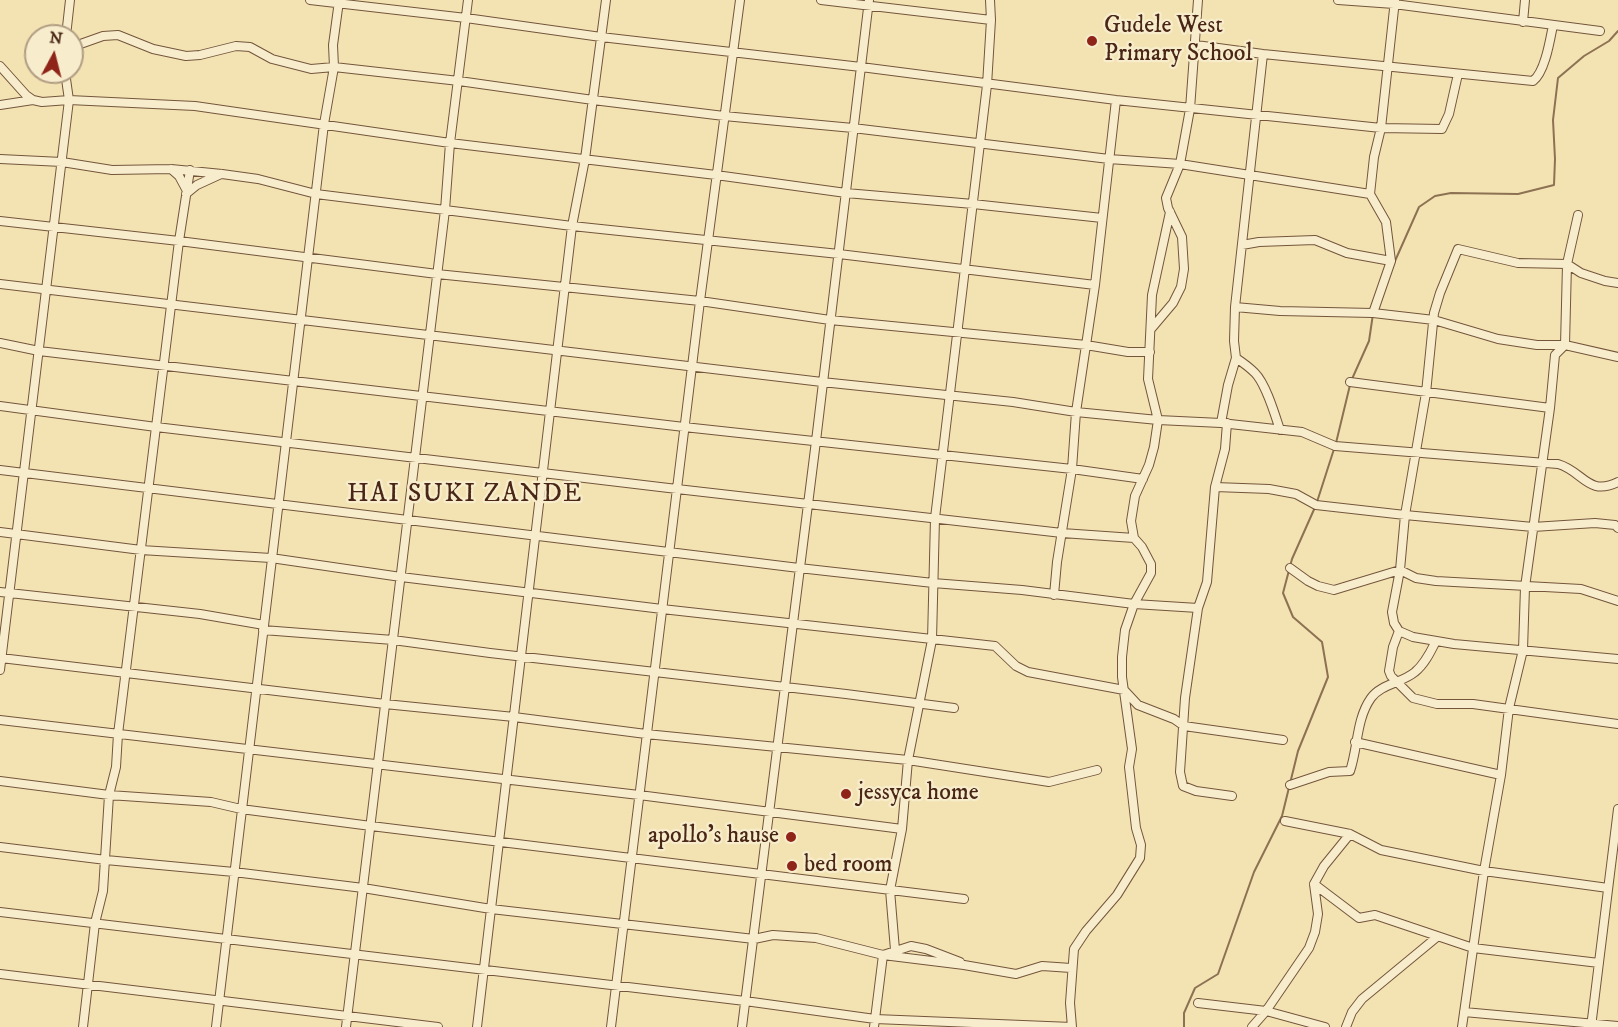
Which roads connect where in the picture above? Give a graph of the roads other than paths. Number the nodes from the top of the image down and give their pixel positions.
1 (70, 0) edge
2 (310, 0) edge
3 (468, 0) edge
4 (606, 0) edge
5 (740, 0) edge
6 (821, 0) edge
7 (990, 0) edge
8 (1198, 0) edge
9 (1338, 0) edge
10 (1526, 0) edge
11 (339, 2) edge
12 (868, 2) edge
13 (1395, 2) edge
14 (466, 18) junction
15 (991, 20) junction
16 (1522, 22) junction
17 (67, 24) edge
18 (1553, 25) junction
19 (1600, 31) dead end
20 (601, 37) junction
21 (84, 43) edge
22 (1196, 45) junction
23 (733, 53) junction
24 (1263, 54) junction
25 (0, 66) edge
26 (334, 67) junction
27 (861, 67) junction
28 (1388, 67) junction
29 (1458, 74) junction
30 (459, 81) junction
31 (67, 84) edge
32 (987, 85) junction
33 (33, 100) junction
34 (69, 100) junction
35 (593, 100) junction
36 (1116, 100) junction
37 (0, 105) edge
38 (1190, 109) junction
39 (1256, 115) junction
40 (724, 116) junction
41 (324, 124) junction
42 (853, 128) junction
43 (1381, 128) junction
44 (450, 143) junction
45 (980, 143) junction
46 (0, 159) edge
47 (585, 159) junction
48 (1109, 159) junction
49 (62, 162) junction
50 (1180, 164) junction
51 (171, 169) junction
52 (190, 170) junction
53 (222, 174) junction
54 (716, 175) junction
55 (1248, 175) junction
56 (186, 193) junction
57 (846, 193) junction
58 (316, 194) junction
59 (1370, 194) junction
60 (973, 204) junction
61 (445, 210) junction
62 (1170, 213) junction
63 (1578, 215) dead end
64 (1102, 218) junction
65 (0, 221) edge
66 (572, 226) junction
67 (54, 227) junction
68 (708, 239) junction
69 (179, 241) junction
70 (1242, 245) junction
71 (839, 254) junction
72 (308, 257) junction
73 (1390, 261) junction
74 (1567, 264) junction
75 (964, 270) junction
76 (437, 274) junction
77 (1618, 283) edge
78 (0, 284) edge
79 (1095, 285) junction
80 (565, 288) junction
81 (47, 290) junction
82 (700, 301) junction
83 (171, 304) junction
84 (1235, 307) junction
85 (1373, 313) junction
86 (301, 319) junction
87 (830, 320) junction
88 (1434, 320) junction
89 (1151, 329) junction
90 (956, 331) junction
91 (430, 336) junction
92 (0, 343) edge
93 (1086, 345) junction
94 (1565, 345) junction
95 (39, 351) junction
96 (557, 351) junction
97 (1150, 352) junction
98 (1618, 357) edge
99 (1236, 358) junction
100 (164, 365) junction
101 (692, 366) junction
102 (293, 381) junction
103 (822, 382) junction
104 (1350, 382) dead end
105 (1426, 393) junction
106 (422, 396) junction
107 (950, 396) junction
108 (0, 406) edge
109 (1550, 408) junction
110 (32, 410) junction
111 (550, 410) junction
112 (1076, 412) junction
113 (1158, 420) junction
114 (1224, 423) junction
115 (156, 427) junction
116 (684, 427) junction
117 (1280, 430) junction
118 (816, 441) junction
119 (286, 442) junction
120 (1416, 451) junction
121 (942, 454) junction
122 (415, 457) junction
123 (1543, 462) junction
124 (1072, 469) junction
125 (0, 470) edge
126 (543, 473) junction
127 (24, 474) junction
128 (1143, 479) junction
129 (1618, 482) edge
130 (1215, 487) junction
131 (148, 489) junction
132 (677, 489) junction
133 (807, 503) junction
134 (278, 506) junction
135 (1405, 515) junction
136 (935, 518) junction
137 (407, 520) junction
138 (1533, 527) junction
139 (1618, 528) edge
140 (0, 532) edge
141 (1062, 533) junction
142 (17, 534) junction
143 (535, 536) junction
144 (1134, 538) junction
145 (141, 550) junction
146 (669, 551) junction
147 (271, 558) junction
148 (799, 568) junction
149 (1290, 568) dead end
150 (1400, 570) junction
151 (401, 577) junction
152 (933, 583) junction
153 (1525, 587) junction
154 (529, 591) junction
155 (0, 592) edge
156 (9, 593) junction
157 (1054, 595) junction
158 (1618, 601) edge
159 (1134, 604) junction
160 (134, 607) junction
161 (1198, 608) junction
162 (662, 609) junction
163 (792, 624) junction
164 (264, 627) junction
165 (1399, 631) junction
166 (393, 640) junction
167 (932, 640) junction
168 (1436, 641) junction
169 (1523, 650) junction
170 (521, 657) junction
171 (2, 658) junction
172 (1618, 659) edge
173 (0, 670) edge
174 (654, 672) junction
175 (126, 673) junction
176 (1397, 681) junction
177 (256, 687) junction
178 (785, 687) junction
179 (1124, 690) junction
180 (920, 702) junction
181 (385, 704) junction
182 (954, 708) dead end
183 (1509, 708) junction
184 (514, 717) junction
185 (0, 720) edge
186 (1618, 724) edge
187 (1184, 726) junction
188 (118, 734) junction
189 (646, 734) junction
190 (1283, 740) dead end
191 (1355, 742) junction
192 (777, 747) junction
193 (249, 748) junction
194 (908, 760) junction
195 (378, 764) junction
196 (1097, 770) dead end
197 (1501, 775) junction
198 (506, 780) junction
199 (0, 781) edge
200 (1290, 785) dead end
201 (109, 795) junction
202 (639, 795) junction
203 (1232, 796) dead end
204 (241, 809) junction
205 (1618, 809) edge
206 (769, 813) junction
207 (1285, 821) dead end
208 (370, 826) junction
209 (902, 829) junction
210 (1350, 834) junction
211 (499, 843) junction
212 (0, 846) edge
213 (631, 857) junction
214 (106, 860) junction
215 (1484, 870) junction
216 (234, 872) junction
217 (761, 874) junction
218 (1314, 884) junction
219 (363, 888) junction
220 (1608, 888) junction
221 (890, 890) junction
222 (964, 899) dead end
223 (491, 909) junction
224 (0, 912) edge
225 (95, 923) junction
226 (625, 923) junction
227 (1437, 937) junction
228 (226, 939) junction
229 (754, 939) junction
230 (1473, 948) junction
231 (895, 950) junction
232 (355, 954) junction
233 (883, 955) junction
234 (1599, 963) junction
235 (964, 965) junction
236 (1071, 968) junction
237 (484, 970) junction
238 (0, 974) edge
239 (88, 985) junction
240 (616, 986) junction
241 (219, 1001) junction
242 (745, 1001) junction
243 (1198, 1003) dead end
244 (1266, 1011) junction
245 (1464, 1012) junction
246 (348, 1016) junction
247 (874, 1023) edge
248 (1591, 1025) edge
249 (1618, 1026) edge
250 (83, 1027) edge
251 (216, 1027) edge
252 (346, 1027) edge
253 (438, 1027) edge
254 (477, 1027) edge
255 (611, 1027) edge
256 (742, 1027) edge
257 (1072, 1027) edge
258 (1252, 1027) edge
259 (1325, 1027) edge
260 (1346, 1027) edge
261 (1462, 1027) edge

1 - 17 street
2 - 11 street
3 - 14 street
4 - 20 street
5 - 23 street
6 - 12 street
7 - 15 street
8 - 22 street
9 - 13 street
10 - 16 street
11 - 14 street
11 - 26 street
12 - 15 street
12 - 27 street
13 - 16 street
13 - 28 street
14 - 20 street
14 - 30 street
15 - 32 street
16 - 18 street
18 - 19 street
18 - 29 street
20 - 23 street
20 - 35 street
21 - 26 street
22 - 24 street
22 - 38 street
23 - 27 street
23 - 40 street
24 - 28 street
24 - 39 street
25 - 33 street
26 - 30 street
26 - 41 street
27 - 32 street
27 - 42 street
28 - 29 street
28 - 43 street
29 - 43 street
30 - 35 street
30 - 44 street
31 - 34 street
32 - 36 street
32 - 45 street
33 - 34 street
33 - 37 street
34 - 41 street
34 - 49 street
35 - 40 street
35 - 47 street
36 - 38 street
36 - 48 street
38 - 39 street
38 - 50 street
39 - 43 street
39 - 55 street
40 - 42 street
40 - 54 street
41 - 44 street
41 - 58 street
42 - 45 street
42 - 57 street
43 - 59 street
44 - 47 street
44 - 61 street
45 - 48 street
45 - 60 street
46 - 49 street
47 - 54 street
47 - 66 street
48 - 50 street
48 - 64 street
49 - 51 street
49 - 67 street
50 - 55 street
50 - 62 street
51 - 52 street
51 - 56 street
52 - 53 street
52 - 56 street
53 - 56 street
53 - 58 street
54 - 57 street
54 - 68 street
55 - 59 street
55 - 70 street
56 - 69 street
57 - 60 street
57 - 71 street
58 - 61 street
58 - 72 street
59 - 73 street
60 - 64 street
60 - 75 street
61 - 66 street
61 - 76 street
62 - 89 street
62 - 89 street
63 - 74 street
64 - 79 street
65 - 67 street
66 - 68 street
66 - 80 street
67 - 69 street
67 - 81 street
68 - 71 street
68 - 82 street
69 - 72 street
69 - 83 street
70 - 73 street
70 - 84 street
71 - 75 street
71 - 87 street
72 - 76 street
72 - 86 street
73 - 85 street
74 - 77 street
74 - 88 street
74 - 94 street
75 - 79 street
75 - 90 street
76 - 80 street
76 - 91 street
78 - 81 street
79 - 93 street
80 - 82 street
80 - 96 street
81 - 83 street
81 - 95 street
82 - 87 street
82 - 101 street
83 - 86 street
83 - 100 street
84 - 85 street
84 - 99 street
85 - 88 street
86 - 91 street
86 - 102 street
87 - 90 street
87 - 103 street
88 - 94 street
88 - 105 street
89 - 97 street
90 - 93 street
90 - 107 street
91 - 96 street
91 - 106 street
92 - 95 street
93 - 97 street
93 - 112 street
94 - 98 street
94 - 109 street
95 - 100 street
95 - 110 street
96 - 101 street
96 - 111 street
97 - 113 street
99 - 114 street
99 - 117 street
100 - 102 street
100 - 115 street
101 - 103 street
101 - 116 street
102 - 106 street
102 - 119 street
103 - 107 street
103 - 118 street
104 - 105 street
105 - 109 street
105 - 120 street
106 - 111 street
106 - 122 street
107 - 112 street
107 - 121 street
108 - 110 street
109 - 123 street
110 - 115 street
110 - 127 street
111 - 116 street
111 - 126 street
112 - 113 street
112 - 124 street
113 - 114 street
113 - 128 street
114 - 117 street
114 - 130 street
115 - 119 street
115 - 131 street
116 - 118 street
116 - 132 street
117 - 120 street
118 - 121 street
118 - 133 street
119 - 122 street
119 - 134 street
120 - 123 street
120 - 135 street
121 - 124 street
121 - 136 street
122 - 126 street
122 - 137 street
123 - 129 street
123 - 138 street
124 - 128 street
124 - 141 street
125 - 127 street
126 - 132 street
126 - 143 street
127 - 131 street
127 - 142 street
128 - 144 street
130 - 135 street
130 - 161 street
131 - 134 street
131 - 145 street
132 - 133 street
132 - 146 street
133 - 136 street
133 - 148 street
134 - 137 street
134 - 147 street
135 - 138 street
135 - 150 street
136 - 141 street
136 - 152 street
137 - 143 street
137 - 151 street
138 - 139 street
138 - 153 street
140 - 142 street
141 - 144 street
141 - 157 street
142 - 145 street
142 - 156 street
143 - 146 street
143 - 154 street
144 - 159 street
145 - 147 street
145 - 160 street
146 - 148 street
146 - 162 street
147 - 151 street
147 - 164 street
148 - 152 street
148 - 163 street
149 - 150 street
150 - 153 street
150 - 165 street
151 - 154 street
151 - 166 street
152 - 157 street
152 - 167 street
153 - 158 street
153 - 169 street
154 - 162 street
154 - 170 street
155 - 156 street
156 - 160 street
156 - 171 street
157 - 159 street
159 - 161 street
159 - 179 street
160 - 164 street
160 - 175 street
161 - 187 street
162 - 163 street
162 - 174 street
163 - 167 street
163 - 178 street
164 - 166 street
164 - 177 street
165 - 168 street
165 - 176 street
166 - 170 street
166 - 181 street
167 - 179 street
167 - 180 street
168 - 169 street
168 - 176 street
169 - 172 street
169 - 183 street
170 - 174 street
170 - 184 street
171 - 173 street
171 - 175 street
174 - 178 street
174 - 189 street
175 - 177 street
175 - 188 street
176 - 183 street
176 - 191 street
177 - 181 street
177 - 193 street
178 - 180 street
178 - 192 street
179 - 187 street
179 - 236 street
180 - 182 street
180 - 194 street
181 - 184 street
181 - 195 street
183 - 186 street
183 - 197 street
184 - 189 street
184 - 198 street
185 - 188 street
187 - 190 street
187 - 203 street
188 - 193 street
188 - 201 street
189 - 192 street
189 - 202 street
191 - 197 street
191 - 200 street
192 - 194 street
192 - 206 street
193 - 195 street
193 - 204 street
194 - 196 street
194 - 209 street
195 - 198 street
195 - 208 street
197 - 215 street
198 - 202 street
198 - 211 street
199 - 201 street
201 - 204 street
201 - 214 street
202 - 206 street
202 - 213 street
204 - 208 street
204 - 216 street
205 - 220 street
206 - 209 street
206 - 217 street
207 - 210 street
208 - 211 street
208 - 219 street
209 - 221 street
210 - 215 street
210 - 218 street
211 - 213 street
211 - 223 street
212 - 214 street
213 - 217 street
213 - 226 street
214 - 216 street
214 - 225 street
215 - 220 street
215 - 230 street
216 - 219 street
216 - 228 street
217 - 221 street
217 - 229 street
218 - 227 street
218 - 244 street
219 - 223 street
219 - 232 street
220 - 234 street
221 - 222 street
221 - 231 street
223 - 226 street
223 - 237 street
224 - 225 street
225 - 228 street
225 - 239 street
226 - 229 street
226 - 240 street
227 - 230 street
227 - 260 street
228 - 232 street
228 - 241 street
229 - 233 street
229 - 242 street
230 - 234 street
230 - 245 street
231 - 233 street
231 - 235 street
232 - 237 street
232 - 246 street
233 - 235 street
233 - 247 street
234 - 248 street
235 - 236 street
236 - 257 street
237 - 240 street
237 - 254 street
238 - 239 street
239 - 241 street
239 - 250 street
240 - 242 street
240 - 255 street
241 - 246 street
241 - 251 street
242 - 247 street
242 - 256 street
243 - 244 street
244 - 258 street
244 - 259 street
245 - 248 street
245 - 261 street
246 - 252 street
246 - 253 street
247 - 257 street
248 - 249 street

